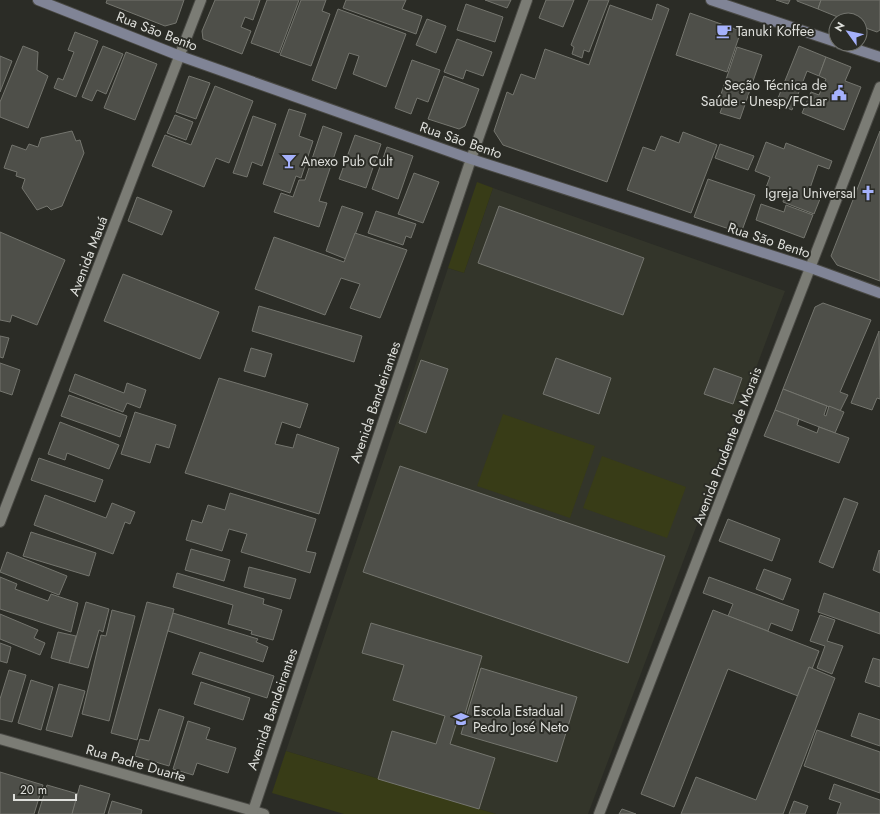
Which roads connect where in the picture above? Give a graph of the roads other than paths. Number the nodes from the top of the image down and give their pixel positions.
1 (38, 0) edge
2 (201, 0) edge
3 (527, 0) edge
4 (711, 0) edge
5 (828, 39) edge
6 (863, 52) edge
7 (180, 56) junction
8 (880, 58) edge
9 (880, 87) edge
10 (472, 159) junction
11 (811, 268) junction
12 (880, 293) edge
13 (0, 522) edge
14 (0, 739) edge
15 (252, 812) edge
16 (264, 814) edge
17 (599, 814) edge

1 - 7 street, Rua São Bento
2 - 7 street, Avenida Mauá
3 - 10 street, Avenida Bandeirantes
4 - 5 street
6 - 8 street
7 - 10 street, Rua São Bento
7 - 13 street, Avenida Mauá
9 - 11 street, Avenida Prudente de Morais
10 - 11 street, Rua São Bento
10 - 15 street, Avenida Bandeirantes
11 - 12 street, Rua São Bento
11 - 17 street, Avenida Prudente de Morais
14 - 15 street, Rua Padre Duarte
15 - 16 street, Rua Padre Duarte

